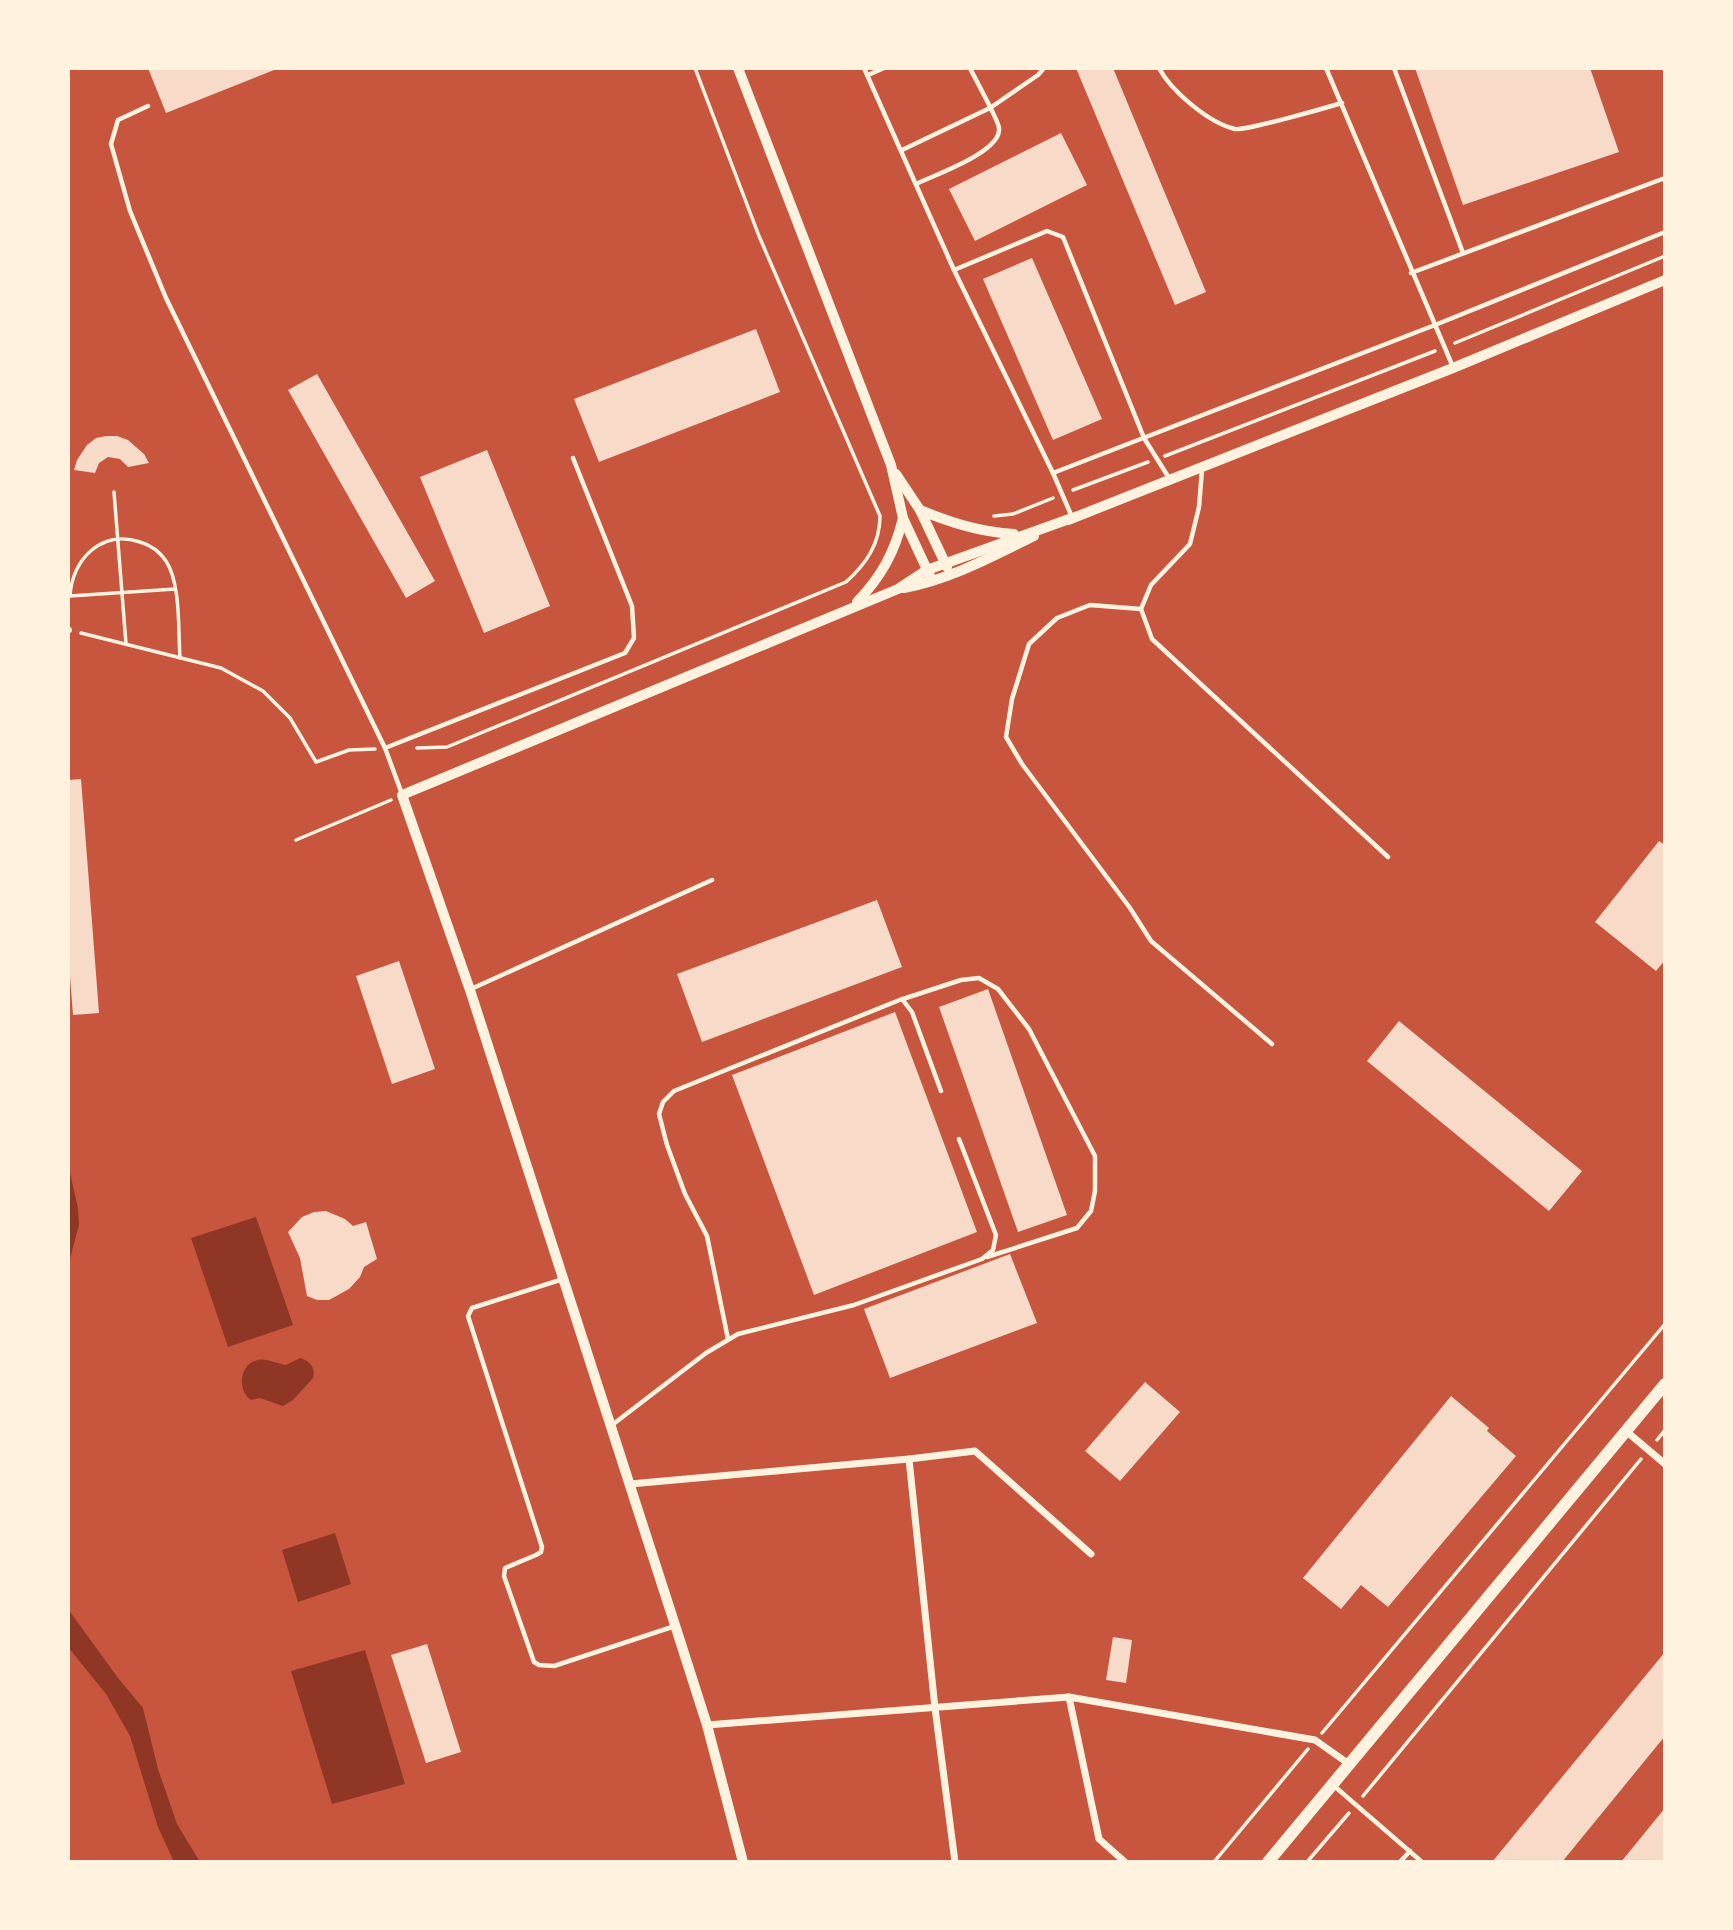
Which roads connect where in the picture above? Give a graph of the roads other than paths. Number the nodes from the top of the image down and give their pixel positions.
1 (738, 68) edge
2 (864, 68) edge
3 (884, 68) edge
4 (970, 68) edge
5 (1044, 68) edge
6 (1159, 68) edge
7 (1326, 68) edge
8 (1394, 68) edge
9 (868, 75) junction
10 (1342, 103) junction
11 (148, 106) dead end
12 (990, 108) junction
13 (902, 150) junction
14 (1665, 178) edge
15 (915, 184) junction
16 (1665, 232) edge
17 (1463, 253) junction
18 (954, 270) junction
19 (1411, 273) junction
20 (1665, 280) edge
21 (1435, 325) junction
22 (1453, 368) junction
23 (1144, 438) junction
24 (573, 458) dead end
25 (1202, 465) junction
26 (891, 466) junction
27 (1053, 473) junction
28 (1169, 478) junction
29 (920, 510) junction
30 (903, 518) junction
31 (1072, 518) junction
32 (1021, 534) junction
33 (945, 563) junction
34 (927, 570) junction
35 (951, 576) junction
36 (933, 582) junction
37 (898, 589) junction
38 (852, 607) junction
39 (1141, 609) junction
40 (385, 748) junction
41 (402, 795) junction
42 (1388, 857) dead end
43 (712, 880) dead end
44 (470, 990) junction
45 (902, 999) junction
46 (1272, 1044) dead end
47 (941, 1091) dead end
48 (960, 1139) dead end
49 (982, 1259) junction
50 (564, 1279) junction
51 (728, 1339) junction
52 (1665, 1384) edge
53 (612, 1426) junction
54 (1626, 1431) junction
55 (909, 1459) junction
56 (1665, 1464) edge
57 (630, 1484) junction
58 (1091, 1554) dead end
59 (675, 1625) junction
60 (1069, 1697) junction
61 (935, 1708) junction
62 (707, 1725) junction
63 (1349, 1764) junction
64 (1332, 1785) junction
65 (1410, 1851) junction
66 (743, 1862) edge
67 (955, 1862) edge
68 (1125, 1862) edge
69 (1268, 1862) edge
70 (1400, 1862) edge
71 (1422, 1862) edge

1 - 26 street
2 - 9 lane
3 - 9 lane
4 - 12 lane
5 - 12 lane
6 - 10 lane
7 - 10 lane
8 - 17 lane
9 - 13 lane
10 - 19 lane
11 - 40 lane
12 - 13 lane
12 - 15 lane
13 - 15 lane
14 - 17 lane
15 - 18 lane
16 - 21 lane
17 - 19 lane
18 - 23 lane
18 - 27 lane
19 - 21 lane
20 - 22 street
21 - 22 lane
21 - 23 lane
22 - 25 street
23 - 27 lane
23 - 28 lane
24 - 40 lane
25 - 28 street
25 - 39 lane
26 - 29 street
26 - 30 street
27 - 31 lane
28 - 31 street
29 - 32 street
29 - 33 street
30 - 34 street
30 - 38 street
31 - 32 street
31 - 35 street
32 - 33 street
33 - 34 street
33 - 35 street
34 - 36 street
34 - 37 street
35 - 36 street
36 - 37 street
37 - 38 street
38 - 41 street
39 - 42 lane
39 - 46 lane
40 - 41 lane
41 - 44 street
43 - 44 lane
44 - 50 street
45 - 47 lane
45 - 49 lane
45 - 51 lane
48 - 49 lane
49 - 51 lane
50 - 53 street
50 - 59 lane
51 - 53 lane
52 - 54 main road
53 - 57 street
54 - 56 street
54 - 63 main road
55 - 57 street
55 - 58 street
55 - 61 street
57 - 59 street
59 - 62 street
60 - 61 street
60 - 63 street
60 - 68 street
61 - 62 street
61 - 67 street
62 - 66 street
63 - 64 main road
64 - 65 lane
64 - 69 main road
65 - 70 lane
65 - 71 lane

